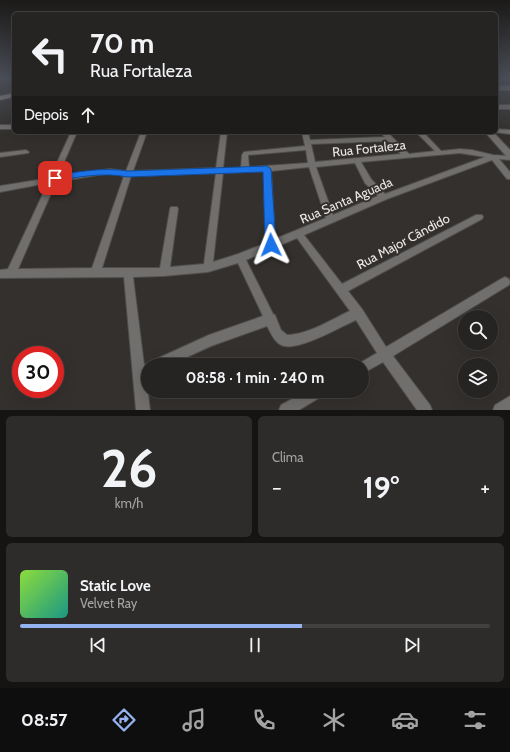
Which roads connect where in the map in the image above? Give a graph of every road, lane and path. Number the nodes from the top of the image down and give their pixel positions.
1 (498, 107) edge
2 (510, 107) edge
3 (0, 127) edge
4 (12, 127) edge
5 (498, 131) edge
6 (510, 132) edge
7 (73, 134) edge
8 (143, 134) edge
9 (224, 134) edge
10 (305, 134) edge
11 (385, 134) edge
12 (421, 134) edge
13 (491, 134) edge
14 (390, 140) junction
15 (307, 145) junction
16 (26, 152) dead end
17 (439, 152) junction
18 (0, 156) edge
19 (407, 156) junction
20 (493, 157) junction
21 (510, 157) edge
22 (357, 161) junction
23 (312, 165) junction
24 (267, 169) junction
25 (245, 170) junction
26 (220, 171) junction
27 (128, 174) junction
28 (510, 177) edge
29 (55, 178) junction
30 (0, 189) edge
31 (384, 197) junction
32 (174, 209) dead end
33 (479, 217) dead end
34 (331, 220) junction
35 (299, 234) junction
36 (271, 245) junction
37 (240, 258) junction
38 (208, 268) junction
39 (96, 272) junction
40 (128, 272) junction
41 (164, 272) junction
42 (0, 274) edge
43 (12, 274) junction
44 (505, 282) dead end
45 (340, 290) junction
46 (358, 313) junction
47 (271, 318) junction
48 (385, 355) junction
49 (142, 358) edge
50 (171, 358) edge
51 (369, 364) edge
52 (143, 398) edge
53 (307, 398) edge
54 (510, 402) edge
55 (143, 410) edge
56 (286, 410) edge
57 (425, 410) edge
58 (500, 410) edge

1 - 2 street
3 - 4 street
5 - 6 street
7 - 29 street
8 - 27 street
9 - 26 street
10 - 15 street
11 - 14 street
12 - 17 street
13 - 21 street
14 - 15 street
14 - 19 street
15 - 23 street
15 - 25 street
16 - 18 street
17 - 19 street, Rua Fortaleza
17 - 20 street, Rua Fortaleza
19 - 22 street, Rua Fortaleza
20 - 21 street, Rua Santa Aguada
20 - 28 street
20 - 31 street, Rua Santa Aguada
22 - 23 street, Rua Fortaleza
22 - 31 street
23 - 24 street, Rua Fortaleza
23 - 34 street
24 - 25 street, Rua Fortaleza
24 - 36 street
25 - 26 street, Rua Fortaleza
26 - 27 street, Rua Fortaleza
26 - 38 street
27 - 29 street, Rua Fortaleza
27 - 39 street
29 - 30 street, Rua Fortaleza
29 - 43 street
31 - 34 street, Rua Santa Aguada
32 - 41 street
33 - 45 street, Rua Major Cândido
34 - 35 street, Rua Santa Aguada
35 - 36 street, Rua Santa Aguada
35 - 45 street
36 - 37 street, Rua Santa Aguada
37 - 38 street, Rua Santa Aguada
37 - 47 street
38 - 41 street, Rua Santa Aguada
39 - 40 street, Rua Santa Aguada
39 - 43 street, Rua Santa Aguada
40 - 41 street, Rua Santa Aguada
40 - 49 street
42 - 43 street, Rua Santa Aguada
44 - 48 street
45 - 46 street
46 - 47 street
46 - 48 street
47 - 50 street
48 - 51 street
48 - 57 street
52 - 55 street
53 - 56 street
54 - 58 street

